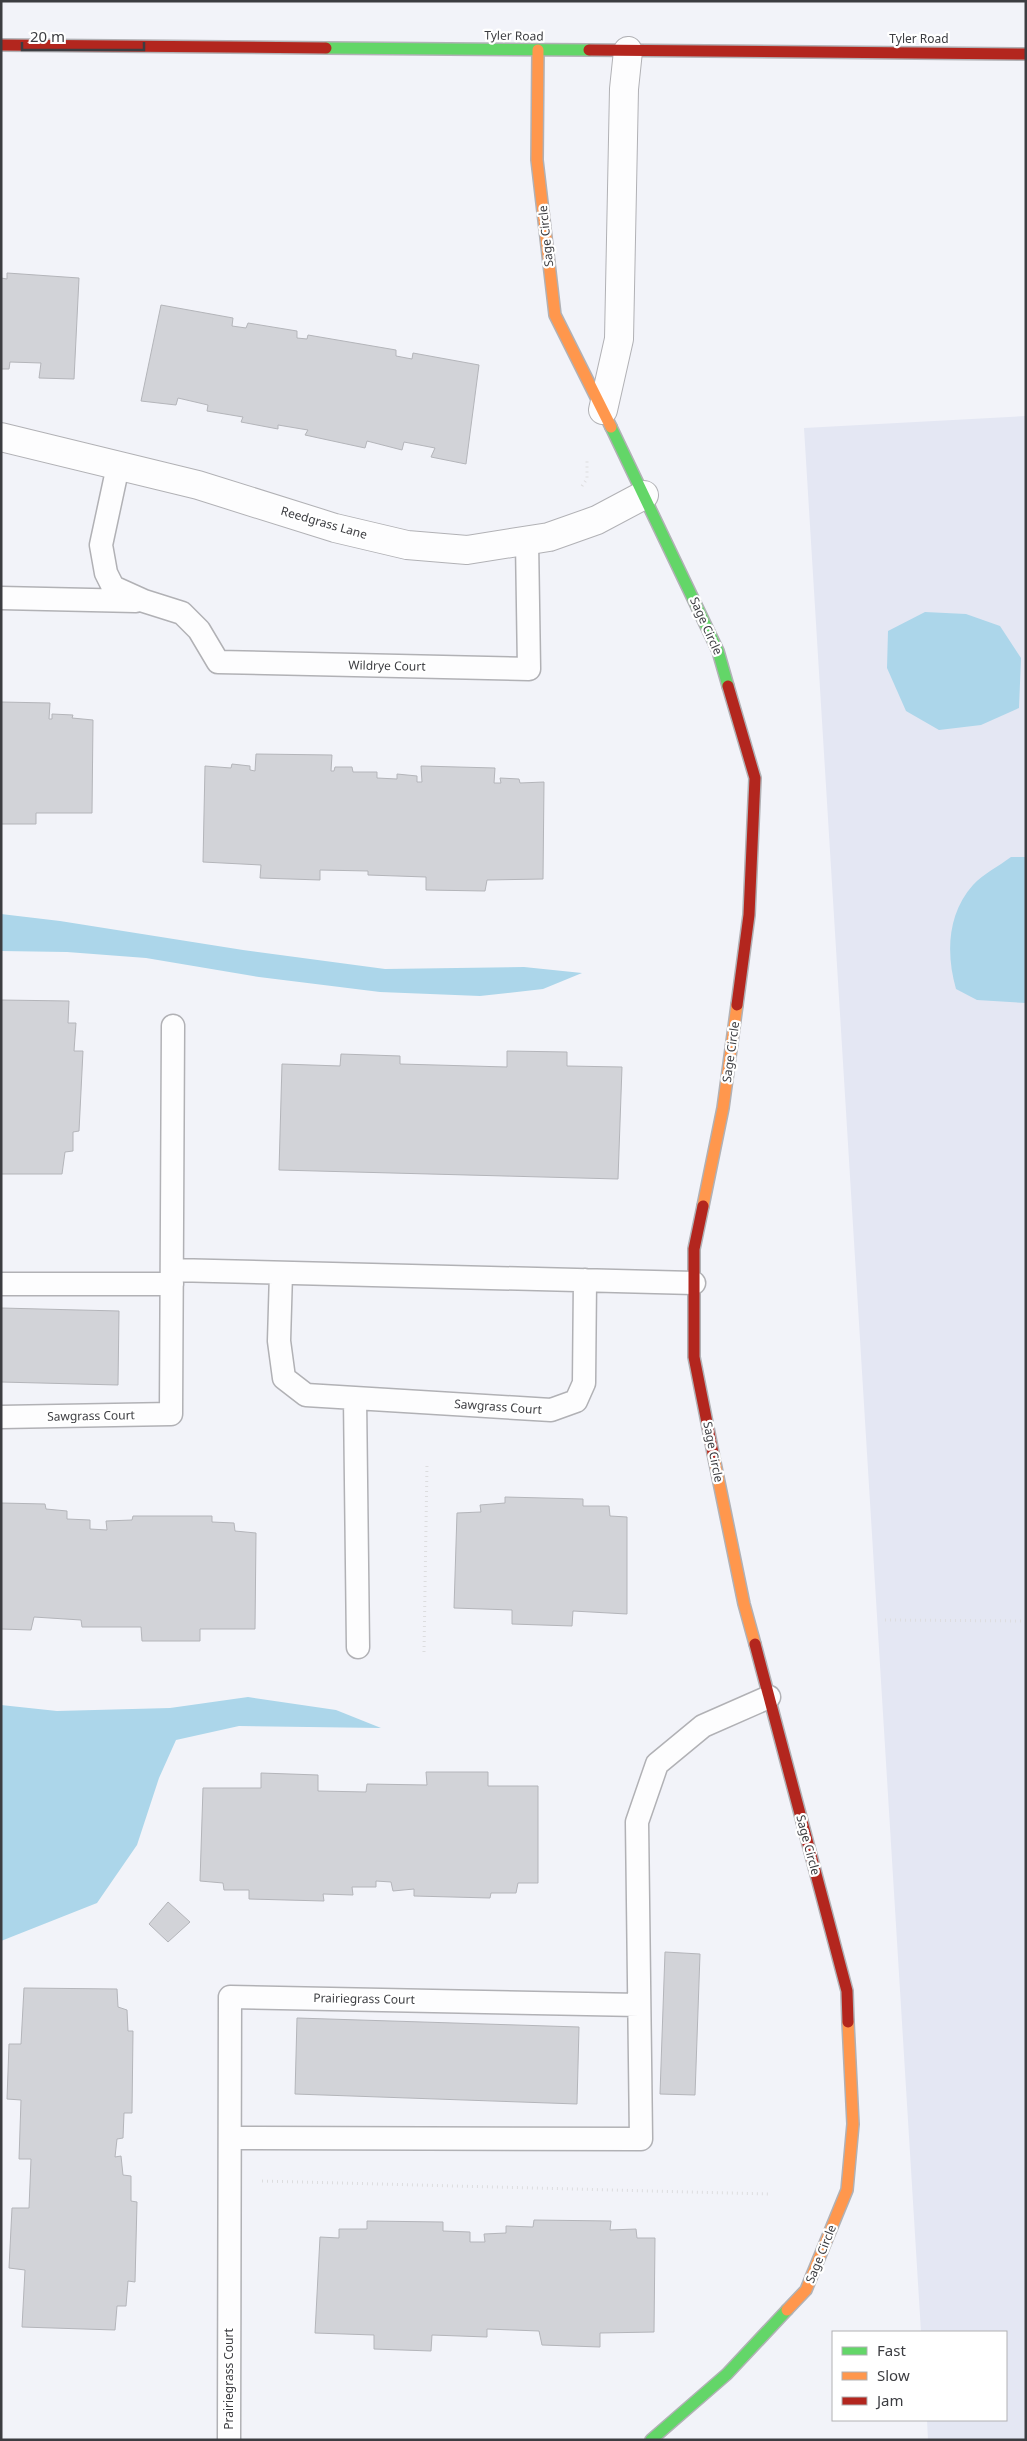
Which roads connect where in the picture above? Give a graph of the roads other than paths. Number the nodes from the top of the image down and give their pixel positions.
1 (1, 45) edge
2 (538, 50) junction
3 (628, 51) junction
4 (1026, 54) edge
5 (603, 410) junction
6 (1, 437) edge
7 (118, 466) junction
8 (644, 495) junction
9 (527, 541) junction
10 (1, 598) edge
11 (144, 601) junction
12 (173, 1026) dead end
13 (281, 1273) junction
14 (172, 1277) junction
15 (585, 1280) junction
16 (694, 1282) junction
17 (1, 1284) edge
18 (355, 1398) junction
19 (1, 1417) edge
20 (358, 1647) dead end
21 (769, 1697) junction
22 (639, 2004) junction
23 (230, 2138) junction
24 (228, 2440) edge
25 (651, 2440) edge

1 - 2 street, Tyler Road
2 - 3 street, Tyler Road
2 - 5 street, Sage Circle
3 - 4 street, Tyler Road
3 - 5 street
5 - 8 street, Sage Circle
6 - 7 street, Reedgrass Lane
7 - 9 street, Reedgrass Lane
7 - 11 lane, Wildrye Court
8 - 9 street, Reedgrass Lane
8 - 16 street, Sage Circle
9 - 11 lane, Wildrye Court
10 - 11 lane, Wildrye Court
12 - 14 lane, Sawgrass Court
13 - 14 lane
13 - 15 lane
13 - 18 lane, Sawgrass Court
14 - 17 lane
14 - 19 lane, Sawgrass Court
15 - 16 lane
15 - 18 lane, Sawgrass Court
16 - 21 street, Sage Circle
18 - 20 lane
21 - 22 lane
21 - 25 street, Sage Circle
22 - 23 lane
22 - 23 lane, Prairiegrass Court
23 - 24 lane, Prairiegrass Court

